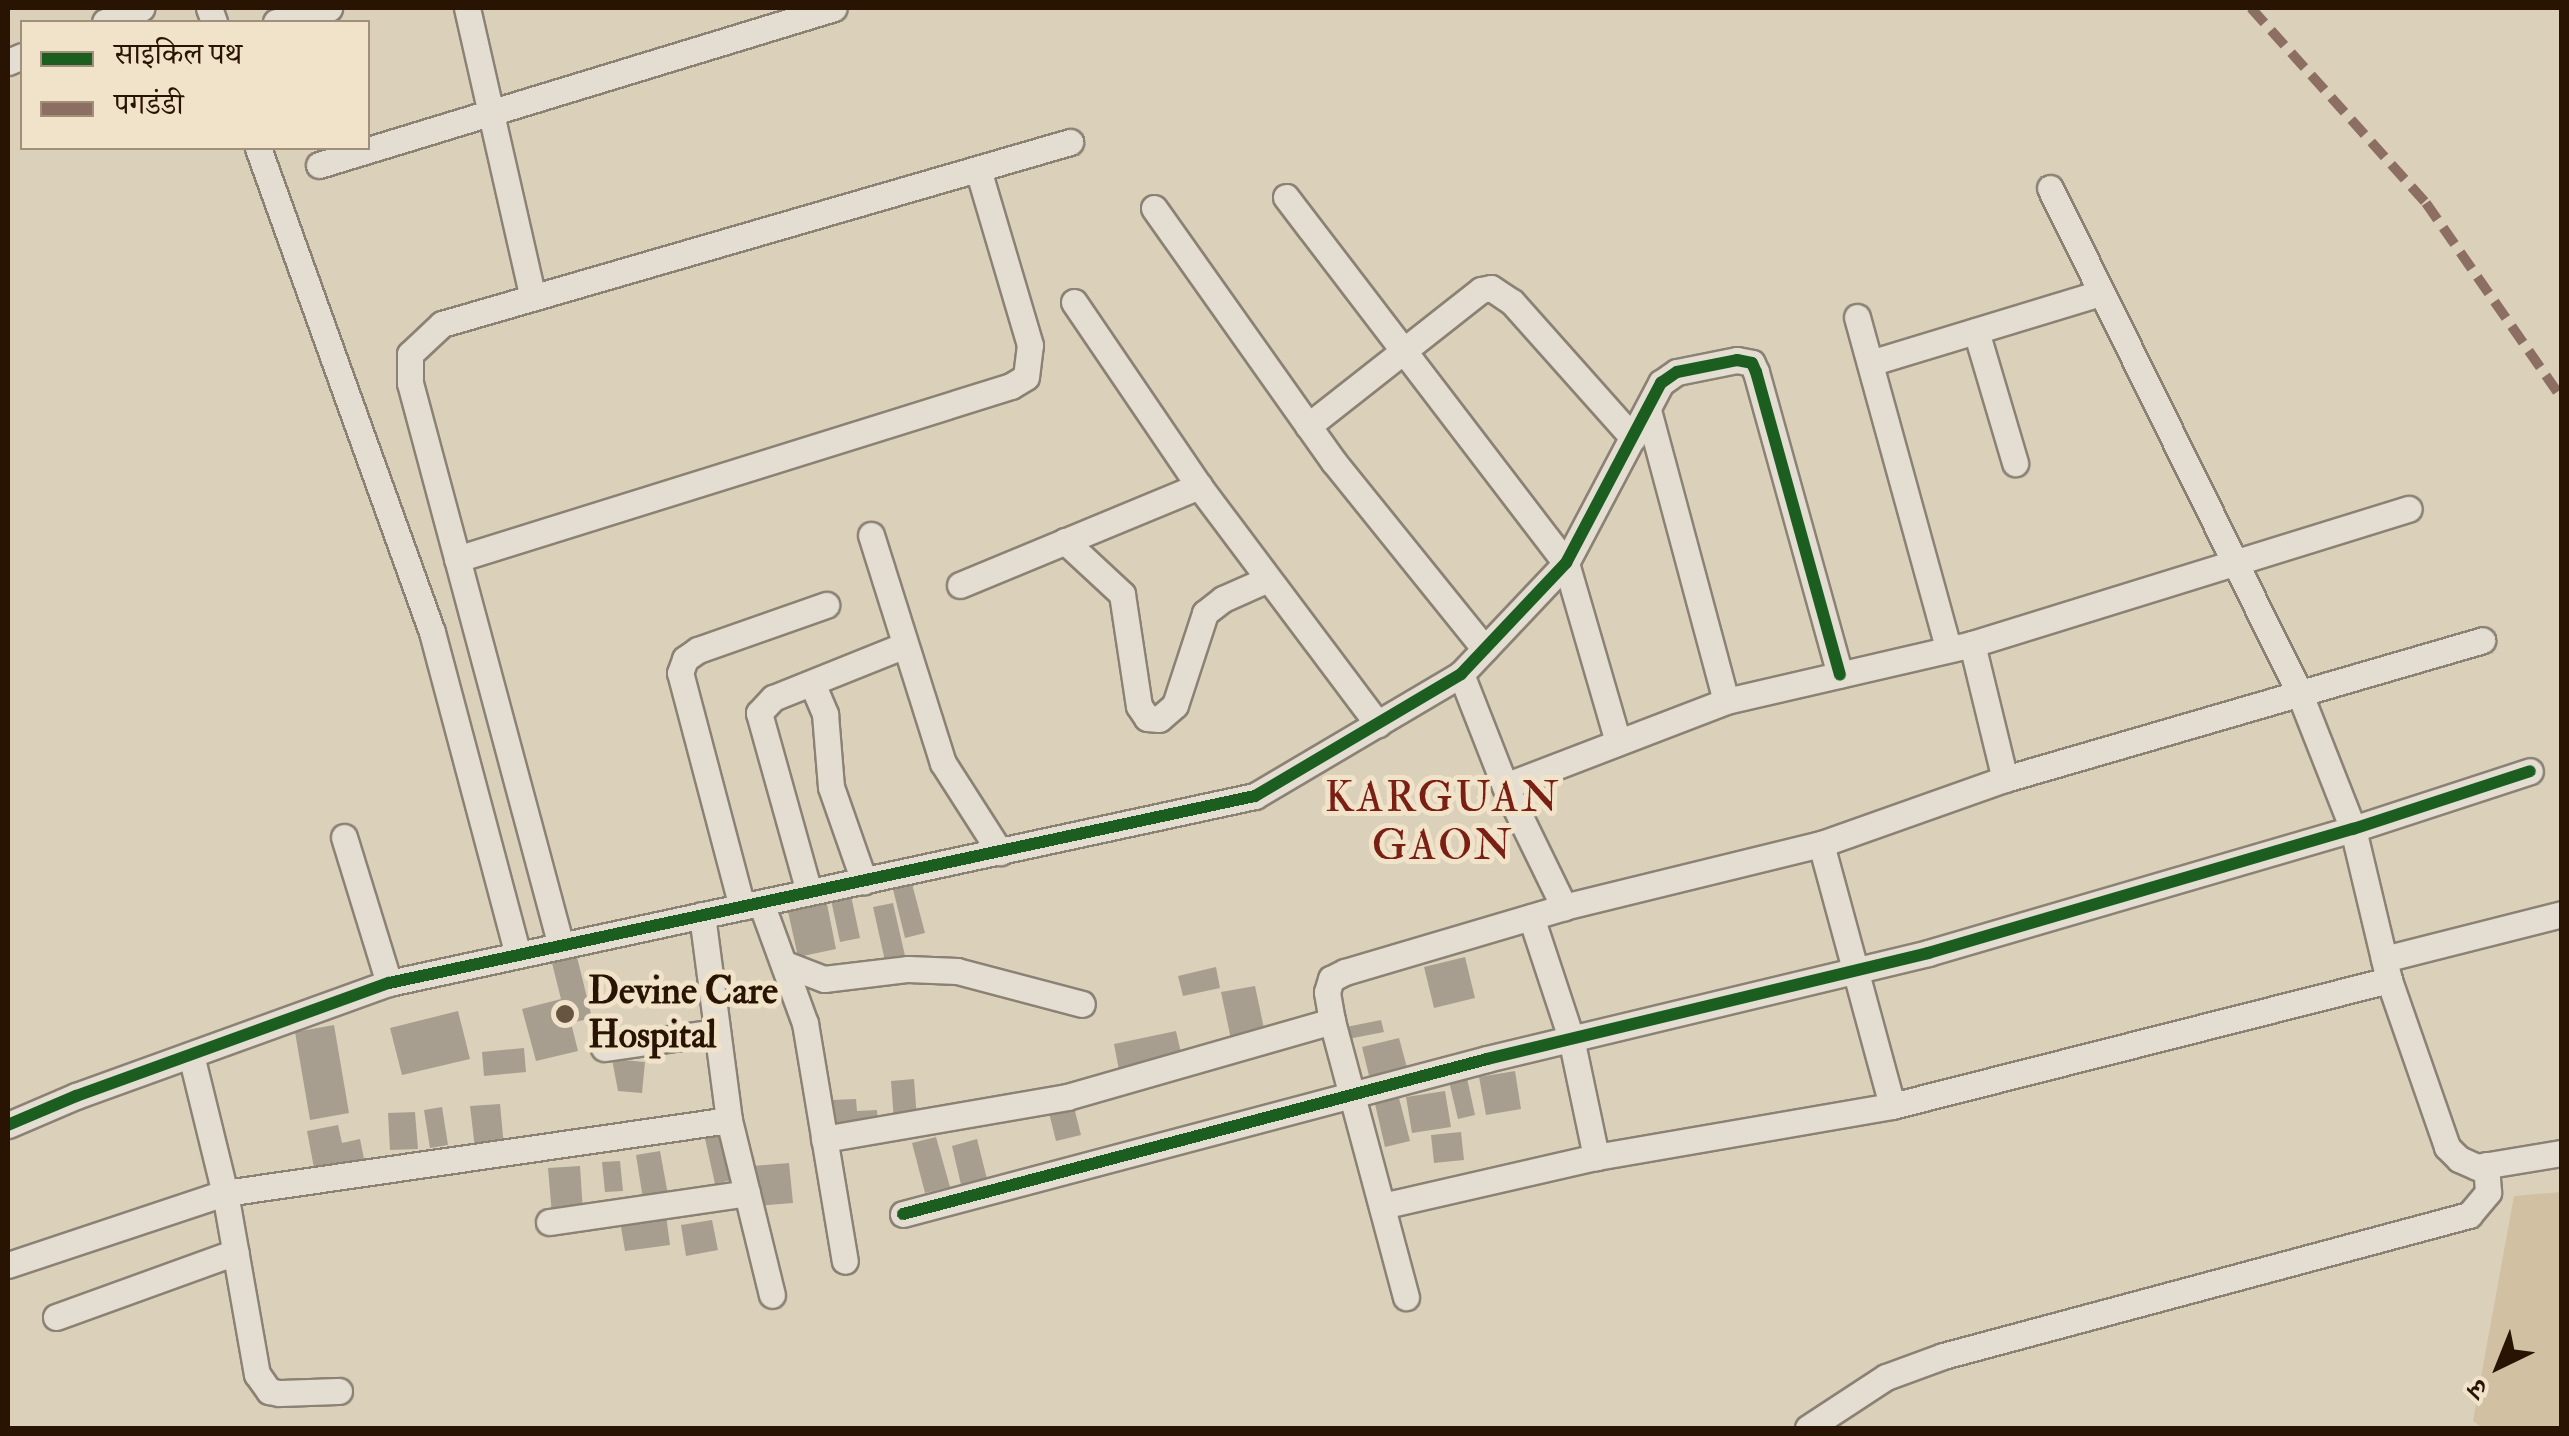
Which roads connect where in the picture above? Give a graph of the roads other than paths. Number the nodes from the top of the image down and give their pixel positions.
1 (141, 8) edge
2 (329, 8) edge
3 (467, 8) edge
4 (834, 8) edge
5 (109, 20) edge
6 (284, 20) edge
7 (491, 114) junction
8 (1070, 142) dead end
9 (259, 150) edge
10 (318, 166) dead end
11 (978, 170) junction
12 (2050, 188) dead end
13 (1286, 197) dead end
14 (1154, 208) dead end
15 (2101, 292) junction
16 (533, 298) junction
17 (1074, 302) dead end
18 (1857, 317) dead end
19 (1976, 331) junction
20 (1402, 350) junction
21 (1870, 364) junction
22 (1648, 410) junction
23 (1308, 426) junction
24 (1633, 438) junction
25 (2015, 463) dead end
26 (1199, 486) junction
27 (2410, 510) dead end
28 (871, 535) dead end
29 (1065, 542) junction
30 (457, 558) junction
31 (2234, 560) junction
32 (1566, 564) junction
33 (1268, 578) junction
34 (960, 585) dead end
35 (826, 605) dead end
36 (2482, 640) dead end
37 (905, 645) junction
38 (1960, 646) junction
39 (1485, 649) junction
40 (1461, 674) junction
41 (1840, 675) junction
42 (812, 683) junction
43 (2299, 692) junction
44 (1726, 702) junction
45 (1378, 724) junction
46 (1618, 742) junction
47 (2530, 770) dead end
48 (2004, 779) junction
49 (1505, 786) junction
50 (2352, 829) junction
51 (344, 837) dead end
52 (1821, 844) junction
53 (1000, 852) junction
54 (864, 881) junction
55 (809, 892) junction
56 (751, 905) junction
57 (1564, 907) junction
58 (2562, 914) edge
59 (702, 915) junction
60 (1532, 917) junction
61 (561, 946) junction
62 (518, 955) junction
63 (784, 964) junction
64 (2387, 969) junction
65 (1856, 972) junction
66 (390, 984) junction
67 (1082, 1004) dead end
68 (1332, 1021) junction
69 (718, 1032) junction
70 (1571, 1038) junction
71 (604, 1048) dead end
72 (191, 1054) junction
73 (1350, 1095) junction
74 (1892, 1106) junction
75 (729, 1120) junction
76 (8, 1125) edge
77 (824, 1139) junction
78 (2562, 1153) edge
79 (1596, 1157) junction
80 (2486, 1165) junction
81 (226, 1193) junction
82 (747, 1193) junction
83 (1382, 1206) junction
84 (904, 1214) dead end
85 (548, 1222) dead end
86 (236, 1252) junction
87 (845, 1261) dead end
88 (8, 1265) edge
89 (772, 1296) dead end
90 (1406, 1297) dead end
91 (56, 1317) dead end
92 (339, 1391) dead end
93 (1808, 1428) edge

1 - 5 street
2 - 6 street
3 - 7 street
4 - 7 street
7 - 10 street
7 - 16 street
8 - 11 street
9 - 62 street
11 - 16 street
11 - 30 street
12 - 15 street
13 - 20 street
14 - 23 street
15 - 19 street
15 - 31 street
16 - 30 street
17 - 26 street
18 - 21 street
19 - 21 street
19 - 25 street
20 - 23 street
20 - 24 street
20 - 32 street
21 - 38 street
22 - 24 street
22 - 41 street
22 - 44 street
23 - 39 street
24 - 32 street
26 - 29 street
26 - 33 street
27 - 31 street
28 - 37 street
29 - 33 street
29 - 34 street
30 - 61 street
31 - 38 street
31 - 43 street
32 - 39 street
32 - 46 street
33 - 45 street
35 - 56 street
36 - 43 street
37 - 42 street
37 - 53 street
38 - 41 street
38 - 48 street
39 - 40 street
40 - 45 street
40 - 49 street
41 - 44 street
42 - 54 street
42 - 55 street
43 - 48 street
43 - 50 street
44 - 46 street
45 - 53 street
46 - 49 street
47 - 50 street
48 - 52 street
49 - 57 street
50 - 64 street
50 - 65 street
51 - 66 street
52 - 57 street
52 - 65 street
53 - 54 street
54 - 55 street
55 - 56 street
56 - 59 street
56 - 63 street
57 - 60 street
58 - 64 street
59 - 61 street
59 - 69 street
60 - 68 street
60 - 70 street
61 - 62 street
62 - 66 street
63 - 67 street
63 - 77 street
64 - 74 street
64 - 80 street
65 - 70 street
65 - 74 street
66 - 72 street
68 - 73 street
68 - 77 street
69 - 71 street
69 - 75 street
70 - 73 street
70 - 79 street
72 - 76 street
72 - 81 street
73 - 83 street
73 - 84 street
74 - 79 street
75 - 81 street
75 - 82 street
77 - 87 street
78 - 80 street
79 - 83 street
80 - 93 street
81 - 86 street
81 - 88 street
82 - 85 street
82 - 89 street
83 - 90 street
86 - 91 street
86 - 92 street

